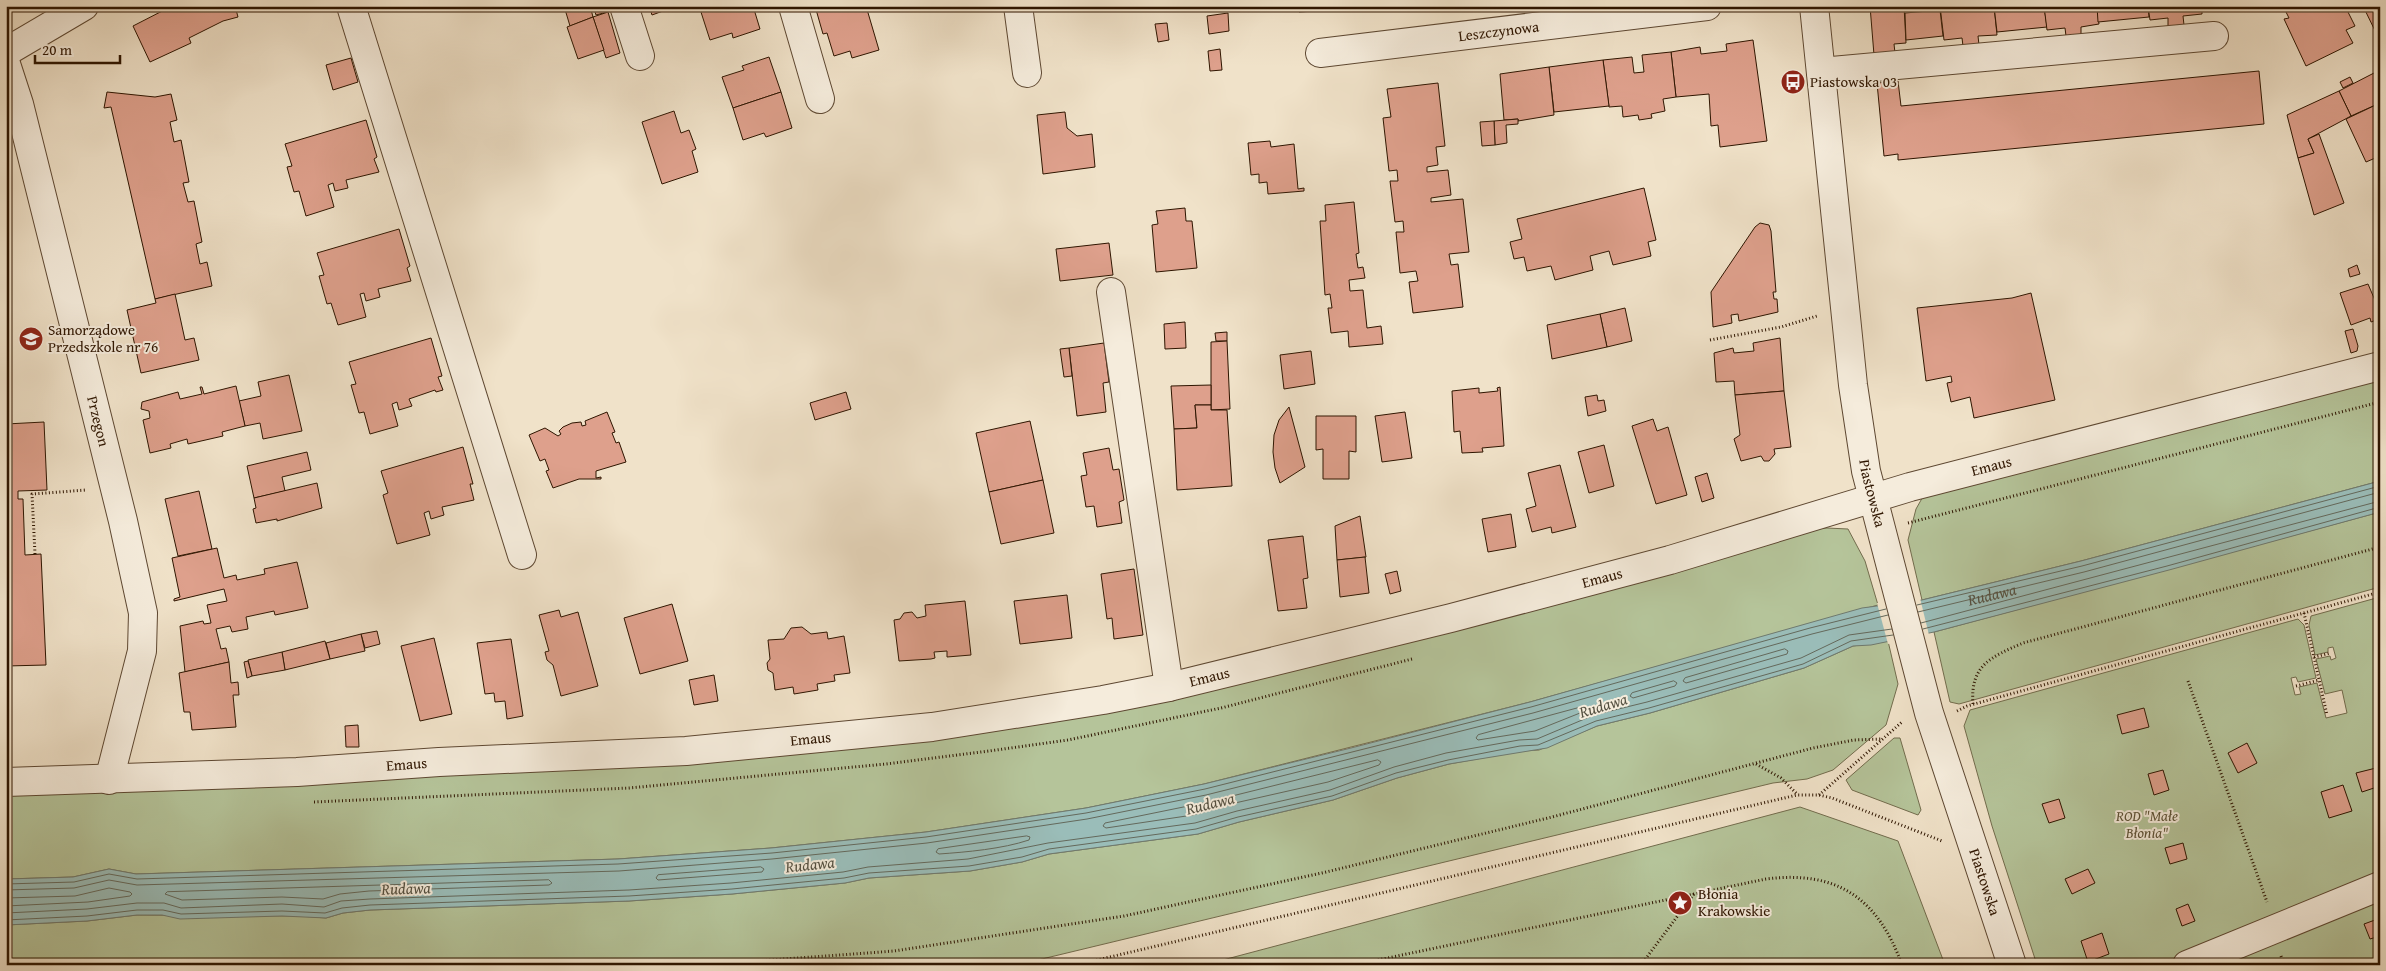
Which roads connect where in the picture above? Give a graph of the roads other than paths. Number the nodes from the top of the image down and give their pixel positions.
1 (84, 6) edge
2 (351, 6) edge
3 (624, 6) edge
4 (792, 6) edge
5 (1018, 6) edge
6 (1707, 6) edge
7 (1814, 6) edge
8 (2214, 36) dead end
9 (6, 52) edge
10 (1320, 53) dead end
11 (640, 56) dead end
12 (6, 64) edge
13 (1821, 72) junction
14 (1027, 73) dead end
15 (820, 100) dead end
16 (1111, 292) dead end
17 (2380, 366) edge
18 (1873, 499) junction
19 (522, 555) dead end
20 (1168, 687) junction
21 (108, 780) junction
22 (6, 782) edge
23 (2380, 886) edge
24 (2012, 965) edge
25 (2187, 965) edge

1 - 9 street
2 - 19 street
3 - 11 street
4 - 15 street
5 - 14 street
6 - 10 street, Leszczynowa
7 - 13 street, Piastowska
8 - 13 street
12 - 21 street, Przegon
13 - 18 street, Piastowska
16 - 20 street
17 - 18 street, Emaus
18 - 20 street, Emaus
18 - 24 street, Piastowska
20 - 21 street, Emaus
21 - 22 street, Emaus
23 - 25 street

